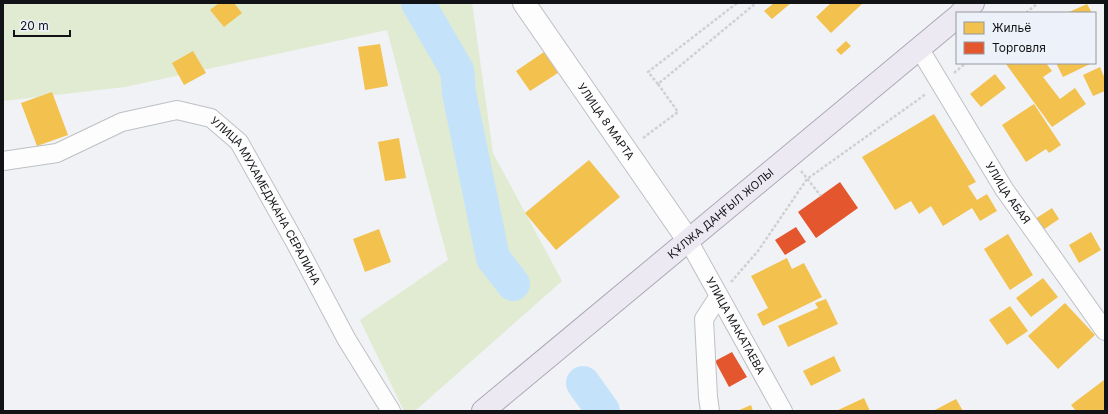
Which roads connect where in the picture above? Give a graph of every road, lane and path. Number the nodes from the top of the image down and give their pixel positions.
1 (524, 3) edge
2 (737, 3) edge
3 (756, 3) edge
4 (973, 3) edge
5 (1038, 3) edge
6 (962, 12) edge
7 (1027, 12) edge
8 (956, 18) edge
9 (919, 48) junction
10 (965, 64) edge
11 (658, 84) junction
12 (941, 84) junction
13 (645, 137) dead end
14 (789, 156) junction
15 (3, 161) edge
16 (807, 179) junction
17 (821, 196) dead end
18 (688, 240) junction
19 (719, 296) junction
20 (1105, 331) edge
21 (390, 411) edge
22 (484, 411) edge
23 (710, 411) edge
24 (783, 411) edge

1 - 18 street, УЛИЦА 8 МАРТА
2 - 11 path
3 - 11 path
4 - 6 main road
5 - 7 path
8 - 9 main road, ҚҰЛЖА ДАҢҒЫЛ ЖОЛЫ
9 - 12 street, УЛИЦА АБАЯ
9 - 14 main road, ҚҰЛЖА ДАҢҒЫЛ ЖОЛЫ
10 - 12 path
11 - 13 path
12 - 16 path
12 - 20 street, УЛИЦА АБАЯ
14 - 16 path
14 - 18 main road, ҚҰЛЖА ДАҢҒЫЛ ЖОЛЫ
15 - 21 street, УЛИЦА МУХАМЕДЖАНА СЕРАЛИНА
16 - 17 path
16 - 19 path
18 - 19 street, УЛИЦА МАКАТАЕВА
18 - 22 main road, ҚҰЛЖА ДАҢҒЫЛ ЖОЛЫ
19 - 23 street
19 - 24 street, УЛИЦА МАКАТАЕВА

